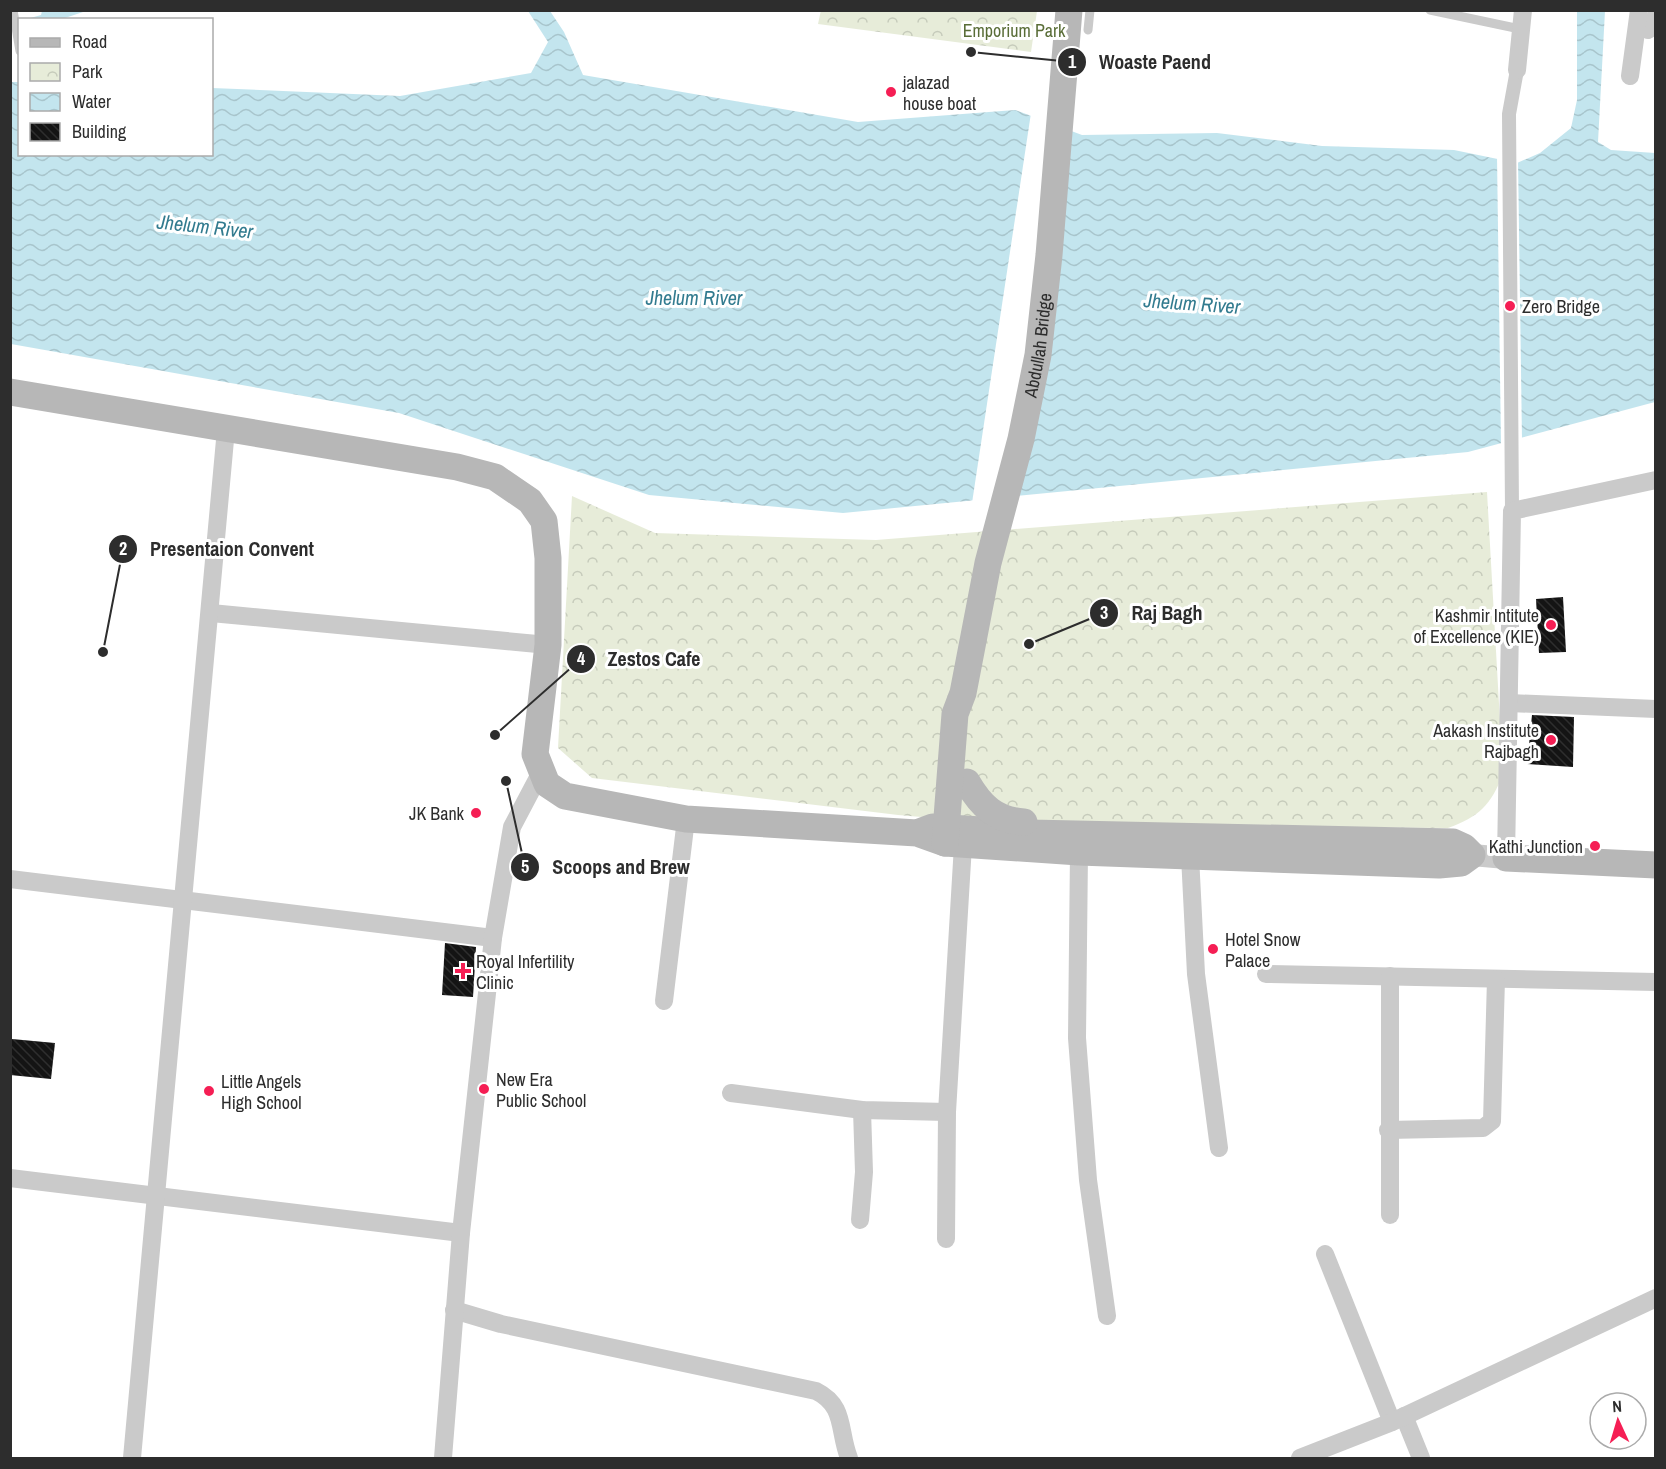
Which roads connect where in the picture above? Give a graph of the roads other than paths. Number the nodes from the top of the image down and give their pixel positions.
1 (1069, 10) edge
2 (1090, 10) edge
3 (1430, 10) edge
4 (1523, 10) edge
5 (1639, 10) edge
6 (14, 15) edge
7 (1520, 29) junction
8 (1088, 30) dead end
9 (18, 47) edge
10 (1517, 70) joint
11 (1630, 76) dead end
12 (10, 392) edge
13 (226, 429) junction
14 (1656, 480) edge
15 (1512, 504) junction
16 (211, 613) junction
17 (548, 645) junction
18 (964, 683) junction
19 (1509, 703) junction
20 (1656, 710) edge
21 (541, 772) junction
22 (967, 782) junction
23 (686, 819) junction
24 (1130, 835) junction
25 (954, 836) junction
26 (1079, 852) junction
27 (1472, 855) junction
28 (1190, 856) junction
29 (1506, 858) junction
30 (1656, 865) edge
31 (10, 879) edge
32 (183, 900) junction
33 (493, 938) junction
34 (1266, 974) dead end
35 (1390, 976) junction
36 (1496, 979) junction
37 (1656, 982) edge
38 (664, 1001) dead end
39 (730, 1093) dead end
40 (862, 1110) junction
41 (947, 1112) junction
42 (1388, 1130) junction
43 (1219, 1148) dead end
44 (10, 1178) edge
45 (155, 1196) junction
46 (1390, 1215) dead end
47 (860, 1220) dead end
48 (461, 1233) junction
49 (946, 1239) dead end
50 (1325, 1254) dead end
51 (1656, 1298) edge
52 (454, 1310) junction
53 (1107, 1316) dead end
54 (1398, 1419) junction
55 (132, 1458) edge
56 (443, 1458) edge
57 (849, 1458) edge
58 (1300, 1458) edge
59 (1421, 1458) edge

1 - 18 main road, Abdullah Bridge
2 - 8 lane
3 - 7 lane
4 - 7 street
5 - 11 street
6 - 9 lane
7 - 10 street
10 - 15 street
12 - 13 main road
13 - 16 street
13 - 17 main road
14 - 15 street
15 - 19 street
16 - 17 street
16 - 32 street
17 - 21 main road
18 - 22 main road
18 - 25 main road, Abdullah Bridge
19 - 20 street
19 - 29 street
21 - 23 main road
21 - 33 street
22 - 24 main road
22 - 25 main road
23 - 25 main road
23 - 38 street
24 - 25 main road
24 - 27 main road
25 - 26 main road
25 - 41 street
26 - 28 main road
26 - 53 street
27 - 28 main road
27 - 29 street
28 - 43 street
29 - 30 main road
31 - 32 street
32 - 33 street
32 - 45 street
33 - 48 street
34 - 35 street
35 - 36 street
35 - 42 street
36 - 37 street
36 - 42 street
39 - 40 street
40 - 41 street
40 - 47 street
41 - 49 street
42 - 46 street
44 - 45 street
45 - 48 street
45 - 55 street
48 - 52 street
50 - 54 street
51 - 54 street
52 - 56 street
52 - 57 street
54 - 58 street
54 - 59 street

